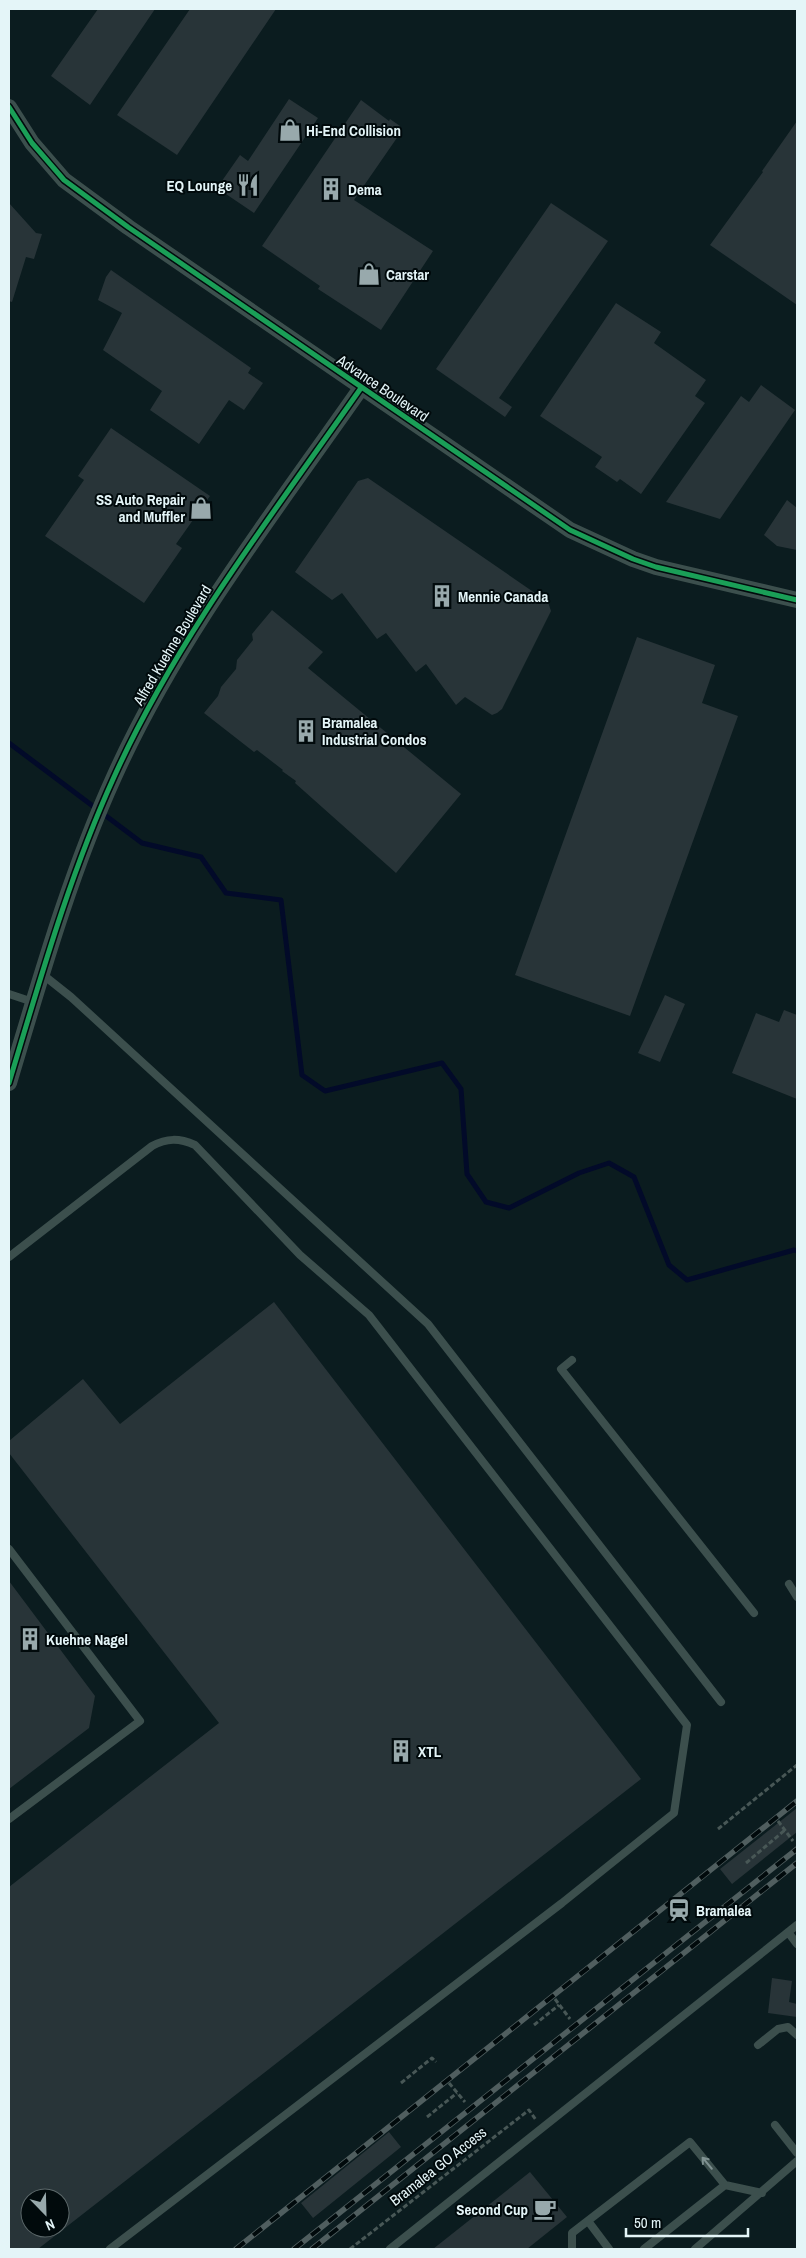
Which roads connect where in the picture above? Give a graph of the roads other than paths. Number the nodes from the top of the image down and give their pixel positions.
1 (9, 107) edge
2 (361, 388) junction
3 (797, 600) edge
4 (42, 974) junction
5 (9, 994) edge
6 (33, 1002) junction
7 (9, 1083) edge
8 (9, 1257) edge
9 (572, 1360) dead end
10 (9, 1549) edge
11 (789, 1584) dead end
12 (797, 1596) edge
13 (754, 1613) dead end
14 (721, 1702) dead end
15 (9, 1819) edge
16 (797, 1925) edge
17 (788, 1932) junction
18 (797, 1944) edge
19 (797, 2035) edge
20 (758, 2045) dead end
21 (775, 2125) dead end
22 (797, 2153) edge
23 (797, 2161) edge
24 (725, 2185) junction
25 (762, 2193) junction
26 (588, 2221) junction
27 (110, 2249) edge
28 (390, 2249) edge
29 (572, 2249) edge
30 (609, 2249) edge
31 (644, 2249) edge
32 (695, 2249) edge

1 - 2 street, Advance Boulevard
2 - 3 street, Advance Boulevard
2 - 4 street, Alfred Kuehne Boulevard
4 - 6 street, Alfred Kuehne Boulevard
4 - 14 lane
5 - 6 lane
6 - 7 street, Alfred Kuehne Boulevard
8 - 27 lane
9 - 13 lane
10 - 15 lane
11 - 12 lane
16 - 17 lane
17 - 18 lane
17 - 28 lane
19 - 20 lane
21 - 22 lane
23 - 25 lane
24 - 25 lane
24 -> 26 lane
24 - 31 lane
25 - 32 lane
26 - 29 lane
26 - 30 lane

